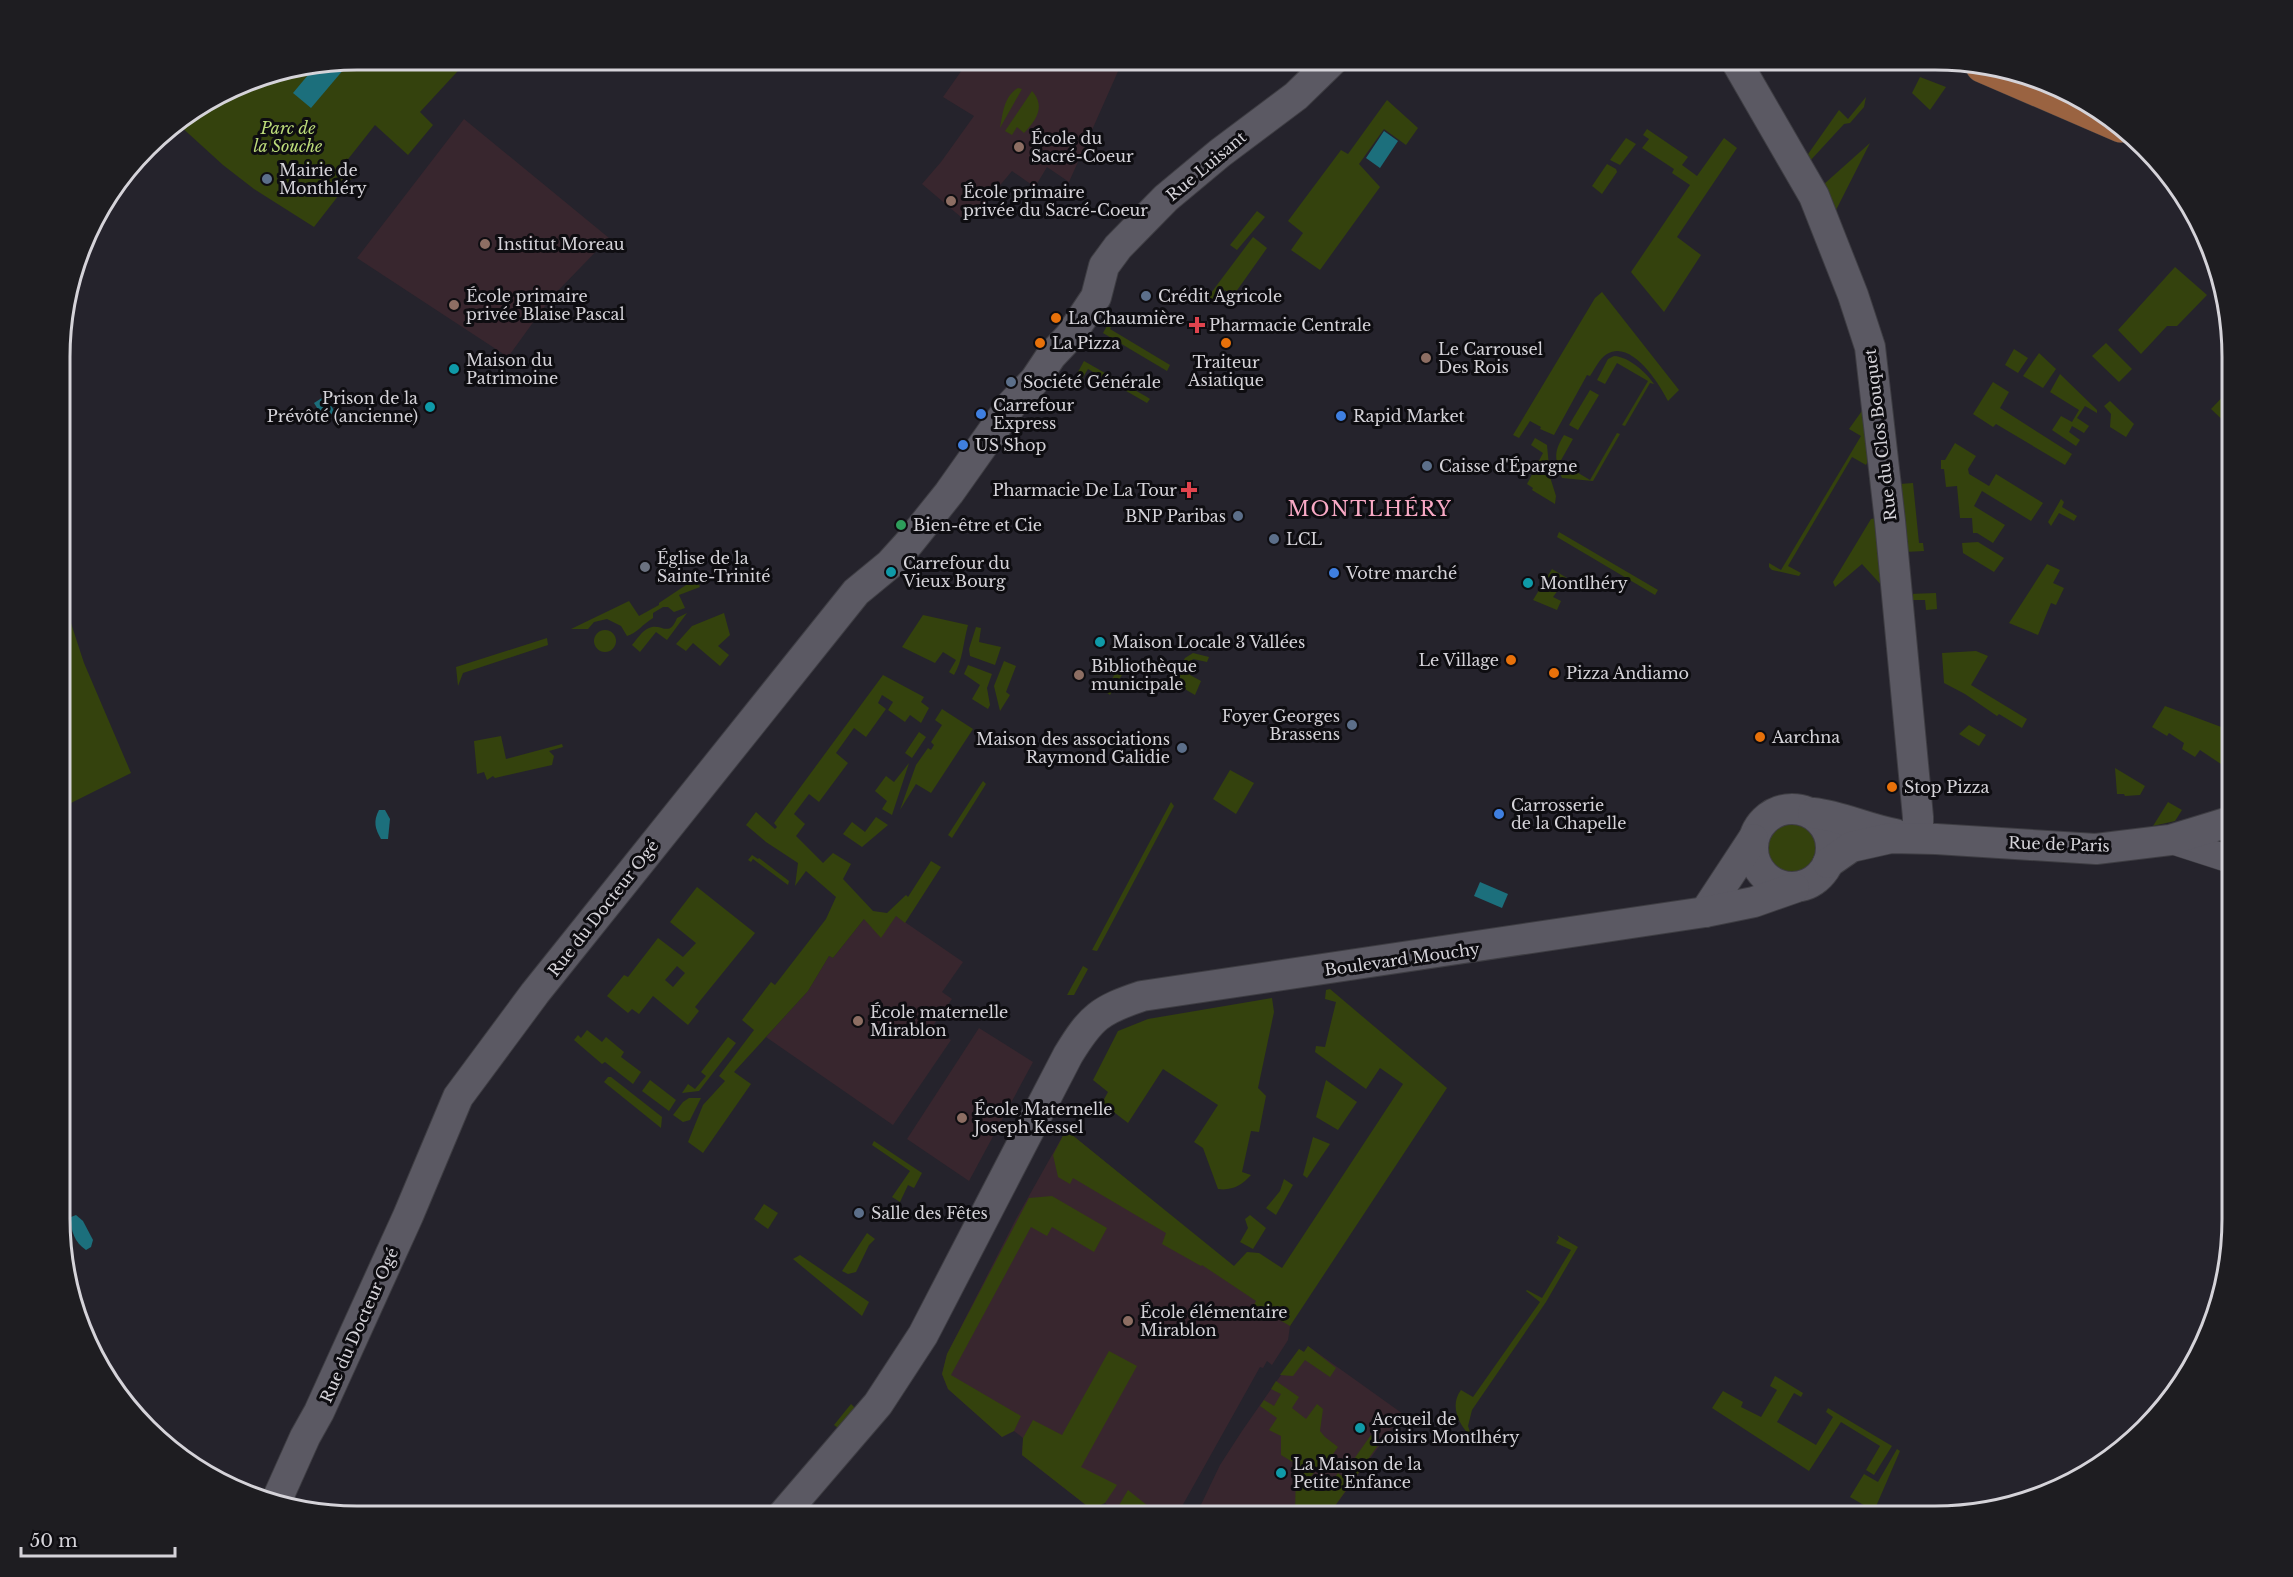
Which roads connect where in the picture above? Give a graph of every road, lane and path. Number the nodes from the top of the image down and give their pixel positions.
1 (1323, 70) edge
2 (1742, 70) edge
3 (2030, 87) edge
4 (2067, 103) edge
5 (1035, 380) joint
6 (1813, 813) junction
7 (2222, 825) edge
8 (1918, 838) junction
9 (1753, 839) junction
10 (2170, 840) junction
11 (2222, 857) edge
12 (1828, 863) junction
13 (1794, 888) junction
14 (1705, 912) junction
15 (278, 1495) edge
16 (790, 1506) edge

1 - 5 main road, Rue Luisant
2 - 8 main road, Rue du Clos Bouquet
3 - 4 main road
5 - 15 main road, Rue du Docteur Ogé
6 - 8 main road, Rue de Paris
6 - 9 main road
6 - 12 main road
7 - 10 main road, Rue de Paris
8 - 10 main road, Rue de Paris
8 - 12 main road, Rue de Paris
9 - 13 main road
9 - 14 main road
10 - 11 street
12 - 13 main road
13 - 14 main road, Boulevard Mouchy
14 - 16 main road, Boulevard Mouchy

